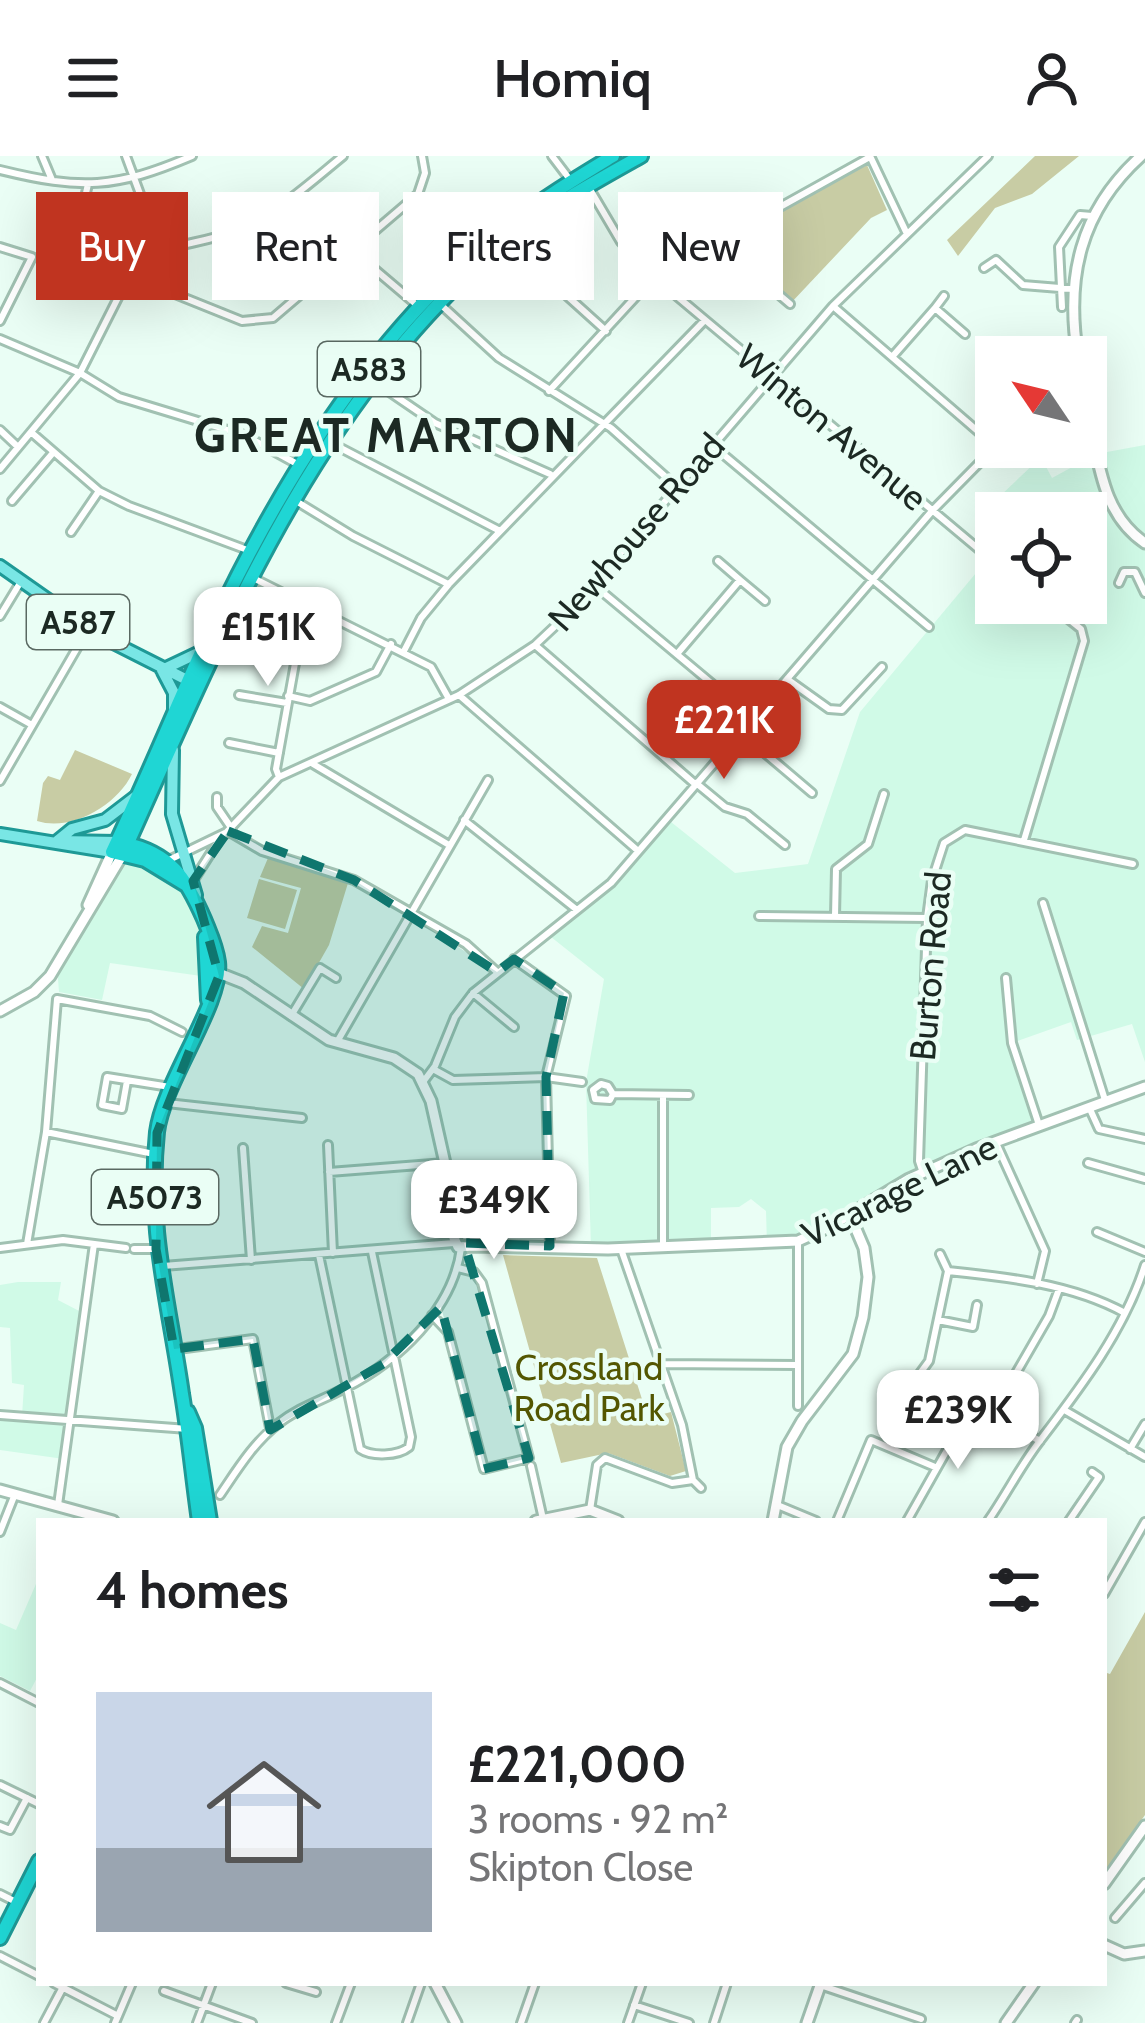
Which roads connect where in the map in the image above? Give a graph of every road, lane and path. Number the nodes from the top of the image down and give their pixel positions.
1 (42, 156) edge
2 (126, 156) edge
3 (192, 156) edge
4 (343, 156) edge
5 (422, 156) edge
6 (552, 156) edge
7 (613, 156) edge
8 (641, 156) edge
9 (870, 156) edge
10 (988, 156) edge
11 (1141, 156) edge
12 (0, 170) edge
13 (137, 179) junction
14 (571, 182) junction
15 (53, 183) junction
16 (88, 184) junction
17 (588, 186) junction
18 (86, 192) edge
19 (140, 192) edge
20 (783, 203) edge
21 (1092, 216) junction
22 (379, 227) edge
23 (907, 234) junction
24 (618, 237) edge
25 (188, 245) edge
26 (0, 247) edge
27 (984, 268) dead end
28 (379, 273) edge
29 (1066, 287) junction
30 (944, 296) dead end
31 (783, 298) edge
32 (116, 300) edge
33 (188, 300) edge
34 (294, 300) edge
35 (572, 300) edge
36 (634, 300) edge
37 (681, 300) edge
38 (439, 303) junction
39 (790, 304) dead end
40 (832, 306) junction
41 (1062, 307) dead end
42 (419, 308) junction
43 (934, 308) junction
44 (705, 320) junction
45 (0, 321) edge
46 (606, 331) junction
47 (965, 334) dead end
48 (1074, 336) edge
49 (0, 339) edge
50 (892, 357) junction
51 (80, 373) junction
52 (369, 377) junction
53 (772, 377) junction
54 (549, 391) junction
55 (603, 424) junction
56 (975, 429) edge
57 (0, 430) edge
58 (32, 433) junction
59 (329, 442) junction
60 (712, 446) junction
61 (18, 447) junction
62 (53, 453) junction
63 (975, 468) edge
64 (1099, 468) edge
65 (0, 469) edge
66 (306, 469) junction
67 (551, 475) junction
68 (677, 487) junction
69 (99, 491) junction
70 (293, 499) junction
71 (12, 501) dead end
72 (932, 511) junction
73 (71, 532) dead end
74 (500, 532) junction
75 (1145, 543) edge
76 (975, 546) edge
77 (250, 551) junction
78 (718, 561) dead end
79 (0, 566) edge
80 (245, 574) junction
81 (740, 580) junction
82 (872, 580) junction
83 (21, 582) junction
84 (1119, 583) dead end
85 (449, 584) junction
86 (593, 584) junction
87 (1145, 593) edge
88 (765, 601) dead end
89 (315, 607) junction
90 (0, 616) edge
91 (1075, 624) edge
92 (929, 627) dead end
93 (88, 629) junction
94 (391, 644) junction
95 (535, 645) junction
96 (204, 650) junction
97 (404, 651) junction
98 (677, 654) junction
99 (162, 670) junction
100 (881, 673) dead end
101 (787, 679) junction
102 (195, 684) junction
103 (239, 695) dead end
104 (459, 695) junction
105 (449, 699) junction
106 (287, 700) junction
107 (0, 706) edge
108 (174, 717) junction
109 (753, 718) junction
110 (32, 725) junction
111 (740, 732) junction
112 (229, 743) dead end
113 (173, 747) junction
114 (279, 753) junction
115 (314, 764) junction
116 (278, 778) junction
117 (488, 780) dead end
118 (0, 781) edge
119 (696, 783) junction
120 (812, 793) dead end
121 (140, 794) junction
122 (884, 794) dead end
123 (218, 797) dead end
124 (464, 820) junction
125 (230, 830) junction
126 (0, 834) edge
127 (1024, 840) junction
128 (56, 842) junction
129 (449, 845) junction
130 (785, 845) dead end
131 (120, 848) junction
132 (182, 851) junction
133 (638, 851) junction
134 (164, 864) junction
135 (1133, 864) dead end
136 (189, 883) junction
137 (1042, 903) dead end
138 (577, 910) junction
139 (411, 914) junction
140 (759, 916) dead end
141 (835, 917) junction
142 (927, 918) junction
143 (514, 958) junction
144 (497, 972) junction
145 (213, 975) junction
146 (336, 978) dead end
147 (1006, 978) dead end
148 (473, 993) junction
149 (0, 1011) edge
150 (291, 1016) junction
151 (514, 1027) dead end
152 (182, 1031) dead end
153 (338, 1042) junction
154 (434, 1069) junction
155 (546, 1077) junction
156 (128, 1081) junction
157 (423, 1082) junction
158 (581, 1082) dead end
159 (1145, 1087) edge
160 (170, 1088) junction
161 (613, 1094) dead end
162 (663, 1095) junction
163 (689, 1095) dead end
164 (1105, 1101) junction
165 (164, 1103) junction
166 (1089, 1107) junction
167 (302, 1118) dead end
168 (1039, 1125) junction
169 (46, 1132) junction
170 (1145, 1139) edge
171 (996, 1142) junction
172 (328, 1144) dead end
173 (243, 1148) dead end
174 (155, 1154) junction
175 (445, 1163) junction
176 (1088, 1163) dead end
177 (1099, 1166) junction
178 (329, 1172) junction
179 (922, 1173) junction
180 (1095, 1178) dead end
181 (1145, 1179) edge
182 (455, 1208) junction
183 (850, 1215) junction
184 (471, 1230) junction
185 (1097, 1232) dead end
186 (798, 1241) junction
187 (461, 1243) junction
188 (27, 1244) junction
189 (94, 1244) junction
190 (663, 1244) junction
191 (500, 1245) junction
192 (550, 1246) junction
193 (621, 1248) junction
194 (0, 1249) edge
195 (156, 1249) junction
196 (372, 1252) junction
197 (1145, 1252) edge
198 (333, 1253) junction
199 (940, 1254) dead end
200 (320, 1255) junction
201 (251, 1260) junction
202 (1145, 1265) edge
203 (159, 1267) junction
204 (458, 1268) junction
205 (948, 1270) junction
206 (1037, 1284) junction
207 (1058, 1289) junction
208 (976, 1305) dead end
209 (1125, 1312) junction
210 (432, 1315) junction
211 (938, 1320) junction
212 (174, 1349) junction
213 (395, 1355) junction
214 (659, 1364) junction
215 (797, 1365) junction
216 (918, 1376) dead end
217 (345, 1388) junction
218 (798, 1406) dead end
219 (1066, 1411) junction
220 (0, 1415) edge
221 (993, 1415) junction
222 (68, 1420) junction
223 (1145, 1424) edge
224 (190, 1429) junction
225 (270, 1430) junction
226 (1040, 1441) junction
227 (1130, 1449) junction
228 (1145, 1457) edge
229 (530, 1462) junction
230 (936, 1468) junction
231 (1092, 1472) dead end
232 (693, 1480) junction
233 (701, 1488) dead end
234 (0, 1490) edge
235 (15, 1494) junction
236 (213, 1497) junction
237 (775, 1504) junction
238 (58, 1505) junction
239 (590, 1510) junction
240 (103, 1518) edge
241 (199, 1518) edge
242 (210, 1518) edge
243 (219, 1518) edge
244 (540, 1518) edge
245 (550, 1518) edge
246 (610, 1518) edge
247 (773, 1518) edge
248 (809, 1518) edge
249 (838, 1518) edge
250 (909, 1518) edge
251 (990, 1518) edge
252 (1072, 1518) edge
253 (1145, 1522) edge
254 (0, 1532) edge
255 (1107, 1589) edge
256 (0, 1683) edge
257 (36, 1701) edge
258 (0, 1785) edge
259 (27, 1798) junction
260 (36, 1802) edge
261 (0, 1826) edge
262 (1145, 1826) edge
263 (36, 1868) edge
264 (1107, 1880) edge
265 (1145, 1883) edge
266 (0, 1894) edge
267 (18, 1903) junction
268 (1115, 1918) dead end
269 (0, 1938) edge
270 (1107, 1946) edge
271 (1145, 1951) edge
272 (0, 1956) edge
273 (36, 1974) edge
274 (58, 1986) edge
275 (60, 1986) edge
276 (131, 1986) edge
277 (211, 1986) edge
278 (296, 1986) edge
279 (350, 1986) edge
280 (420, 1986) edge
281 (437, 1986) edge
282 (534, 1986) edge
283 (641, 1986) edge
284 (726, 1986) edge
285 (819, 1986) edge
286 (826, 1986) edge
287 (1032, 1986) edge
288 (164, 1991) dead end
289 (316, 1992) dead end
290 (634, 2005) junction
291 (203, 2007) junction
292 (116, 2019) edge
293 (921, 2019) dead end
294 (44, 2023) edge
295 (197, 2023) edge
296 (252, 2023) edge
297 (336, 2023) edge
298 (407, 2023) edge
299 (456, 2023) edge
300 (521, 2023) edge
301 (628, 2023) edge
302 (689, 2023) edge
303 (714, 2023) edge
304 (808, 2023) edge
305 (1006, 2023) edge

1 - 15 street
2 - 13 street
3 - 13 street
4 - 25 street
5 - 22 street
6 - 14 street
7 - 14 highway, A583
8 - 17 highway, A583
9 - 20 street
9 - 23 street
10 - 23 street, Newhouse Road
11 - 21 street
12 - 15 street
13 - 16 street
13 - 19 street
14 - 42 highway, A583
15 - 16 street
16 - 18 street
17 - 24 street, Winton Avenue
17 - 38 highway, A583
21 - 29 street
21 - 29 street
23 - 40 street, Newhouse Road
26 - 45 street
27 - 29 street
28 - 42 street
29 - 41 street
29 - 48 street
30 - 43 street
31 - 39 street
32 - 51 street
33 - 34 street
35 - 46 street
36 - 46 street
37 - 44 street, Winton Avenue
38 - 52 highway, A583
38 - 54 street
40 - 50 street
40 - 53 street, Newhouse Road
42 - 52 highway, A583
43 - 47 street
43 - 50 street
44 - 53 street, Winton Avenue
44 - 55 street
46 - 54 street
49 - 51 street
50 - 56 street
51 - 58 street
51 - 66 street
52 - 59 highway, A583
52 - 66 highway, A583
52 - 67 street
53 - 60 street, Newhouse Road
53 - 72 street, Winton Avenue
54 - 55 street
55 - 67 street
55 - 68 street
57 - 61 street
58 - 61 street
58 - 62 street
59 - 66 highway, A583
59 - 74 street
60 - 68 street, Newhouse Road
60 - 82 street
61 - 65 street
62 - 69 street
62 - 71 street
63 - 72 street
64 - 75 street
66 - 70 highway, A583
66 - 77 highway, A583
67 - 74 street
68 - 86 street, Newhouse Road
69 - 73 street
69 - 77 street
70 - 80 highway, A583
70 - 85 street
72 - 76 street, Winton Avenue
72 - 82 street
74 - 85 street
77 - 80 highway, A583
78 - 81 street
79 - 83 main road, A587
80 - 89 street
80 - 96 highway, A583
80 - 102 highway, A583
81 - 88 street
81 - 98 street
82 - 92 street
82 - 101 street
83 - 90 street
83 - 93 main road, A587
84 - 87 street
85 - 97 street
86 - 95 street, Newhouse Road
86 - 98 street
89 - 94 street
89 - 106 street
91 - 127 street
93 - 99 main road, A587
93 - 110 street
94 - 97 street
94 - 106 street
95 - 104 street, Newhouse Road
95 - 119 street
96 - 99 main road
96 - 102 highway, A583
97 - 105 street
98 - 109 street
99 - 102 main road, A587
99 - 108 main road
100 - 101 street
101 - 109 street
102 - 108 highway, A583
102 - 113 highway, A583
103 - 106 street
104 - 105 street, Newhouse Road
104 - 133 street
105 - 115 street, Newhouse Road
106 - 114 street
107 - 110 street
108 - 121 highway, A583
109 - 111 street
110 - 118 street
111 - 119 street
111 - 120 street
112 - 114 street
113 - 131 highway, A583
113 - 132 main road
114 - 116 street
115 - 116 street, Newhouse Road
115 - 129 street
116 - 125 street, Newhouse Road
117 - 124 street
119 - 130 street
119 - 133 street
121 - 128 main road
121 - 131 highway, A583
122 - 141 street
123 - 125 street
124 - 129 street
124 - 138 street
125 - 132 street, Newhouse Road
125 - 136 street, Newhouse Road
125 - 139 street
126 - 128 main road
127 - 135 street, Burton Road
127 - 142 street, Burton Road
128 - 131 main road
129 - 139 street
131 - 134 highway
131 - 149 street
132 - 134 street, Newhouse Road
132 - 136 main road
133 - 138 street
134 - 136 highway
136 - 145 highway
137 - 164 street
138 - 143 street
139 - 144 street
139 - 153 street
140 - 141 street
141 - 142 street
142 - 179 street, Burton Road
143 - 144 street
143 - 155 street
144 - 148 street
145 - 150 street
145 - 160 highway, A5073
146 - 150 street
147 - 168 street
148 - 151 street
148 - 154 street
150 - 153 street
152 - 169 street
153 - 157 street
154 - 155 street
154 - 157 street
155 - 158 street
155 - 192 street
156 - 156 street
156 - 160 street
157 - 175 street, Vicarage Lane
159 - 164 street, Vicarage Lane
160 - 165 highway, A5073
161 - 162 street
162 - 163 street
162 - 190 street
164 - 166 street, Vicarage Lane
165 - 167 street
165 - 174 highway, A5073
166 - 168 street, Vicarage Lane
166 - 170 street
168 - 171 street, Vicarage Lane
169 - 174 street
169 - 188 street
171 - 179 street, Vicarage Lane
171 - 206 street
172 - 178 street
173 - 201 street
174 - 195 highway, A5073
175 - 178 street
175 - 182 street, Vicarage Lane
176 - 177 street
177 - 180 street
177 - 181 street
178 - 198 street
179 - 183 street, Vicarage Lane
182 - 184 street, Vicarage Lane
182 - 187 street, Vicarage Lane
183 - 186 street, Vicarage Lane
183 - 237 street
184 - 187 street
184 - 187 street
184 - 191 street, Vicarage Lane
185 - 197 street
186 - 190 street, Vicarage Lane
186 - 215 street
187 - 191 street, Vicarage Lane
187 - 196 street
187 - 204 street
188 - 189 street
188 - 194 street
189 - 195 street
189 - 222 street
190 - 193 street, Vicarage Lane
191 - 192 street, Vicarage Lane
192 - 193 street, Vicarage Lane
193 - 214 street
195 - 203 highway, A5073
196 - 198 street
196 - 213 street
198 - 200 street
199 - 205 street
200 - 201 street
200 - 217 street
201 - 203 street
202 - 209 street
203 - 212 highway, A5073
204 - 210 street
204 - 229 street
205 - 206 street
205 - 211 street
206 - 207 street
207 - 209 street
207 - 221 street
208 - 211 street
209 - 219 street
210 - 213 street
210 - 229 street
211 - 216 street
212 - 224 highway, A5073
212 - 225 street
213 - 217 street
213 - 217 street
214 - 215 street
214 - 232 street
215 - 218 street
217 - 225 street
219 - 226 street
219 - 227 street
220 - 222 street
221 - 226 street
221 - 230 street
222 - 224 street
222 - 238 street
223 - 227 street
224 - 236 highway
224 - 241 highway
225 - 236 street
226 - 251 street
227 - 228 street
229 - 244 street
230 - 249 street
230 - 250 street
231 - 252 street
232 - 233 street
232 - 239 street
234 - 235 street
235 - 238 street
235 - 254 street
236 - 242 highway
236 - 243 street
237 - 247 street
237 - 248 street
238 - 240 street
239 - 245 street
239 - 246 street
253 - 255 street
256 - 257 street
258 - 259 street
259 - 260 street
259 - 261 street
262 - 264 street
263 - 267 highway
265 - 268 street
266 - 267 street
267 - 269 highway
270 - 271 street
272 - 273 street
274 - 294 street
275 - 292 street
276 - 292 street
277 - 291 street
278 - 289 street
279 - 297 street
280 - 298 street
281 - 299 street
282 - 300 street
283 - 290 street
284 - 303 street
285 - 304 street
286 - 293 street
287 - 305 street
288 - 291 street
290 - 301 street
290 - 302 street
291 - 295 street
291 - 296 street

